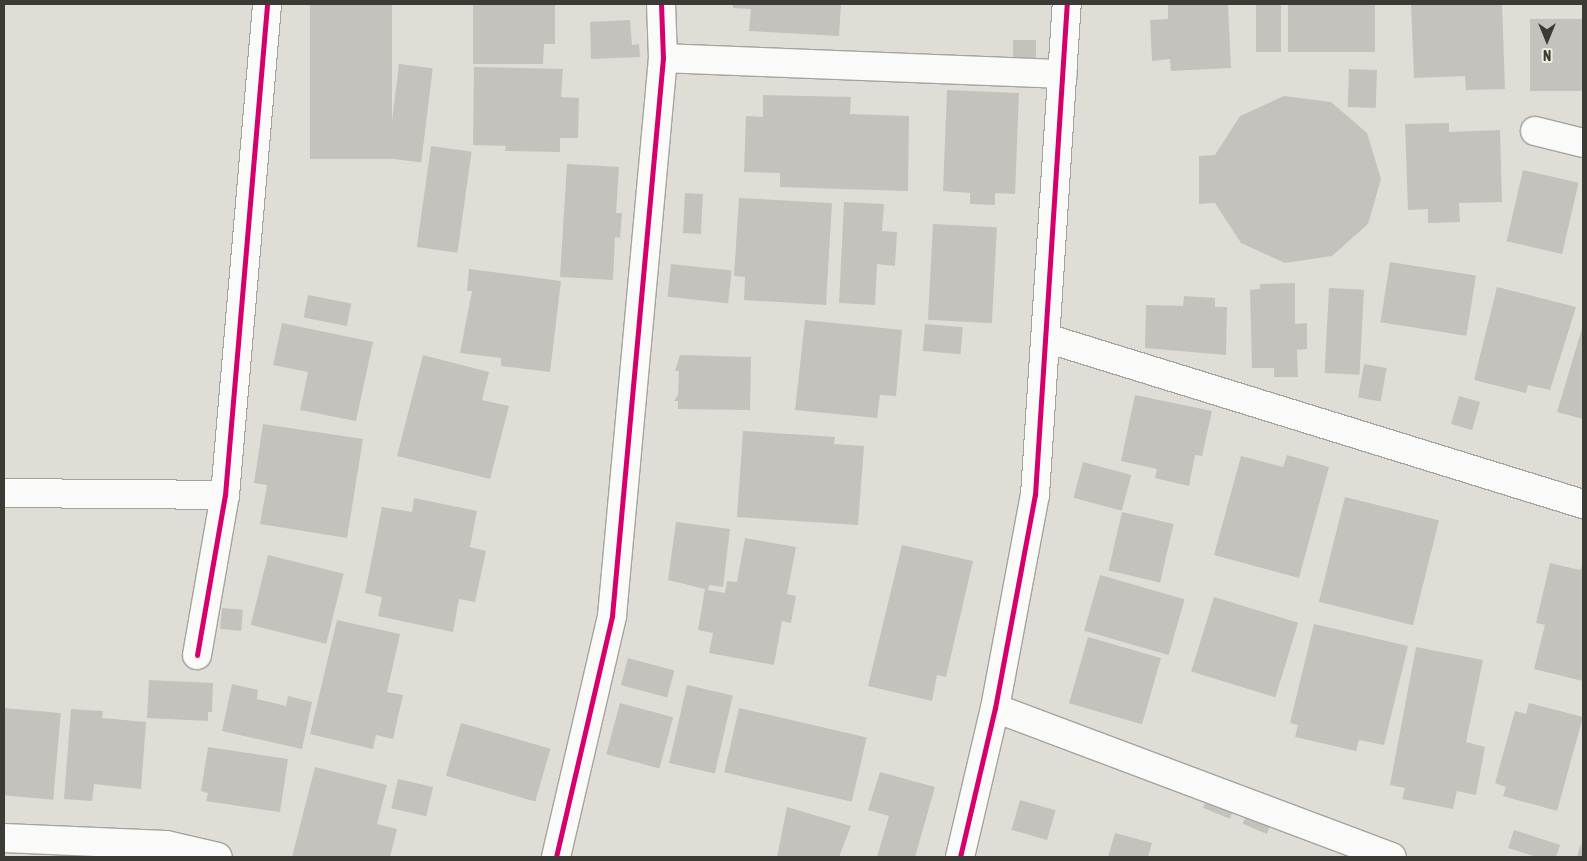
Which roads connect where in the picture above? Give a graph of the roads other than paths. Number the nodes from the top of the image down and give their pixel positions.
1 (267, 4) edge
2 (661, 4) edge
3 (1066, 4) edge
4 (663, 58) junction
5 (1063, 74) junction
6 (1535, 131) dead end
7 (1583, 143) edge
8 (1046, 338) junction
9 (4, 493) edge
10 (225, 495) junction
11 (1583, 504) edge
12 (197, 655) dead end
13 (995, 708) junction
14 (4, 838) edge
15 (218, 857) edge
16 (556, 857) edge
17 (960, 857) edge
18 (1392, 857) edge

1 - 10 street
2 - 4 street
3 - 5 street
4 - 5 street
4 - 16 street
5 - 8 street
6 - 7 street
8 - 11 street
8 - 13 street
9 - 10 street
10 - 12 street
13 - 17 street
13 - 18 street
14 - 15 street

